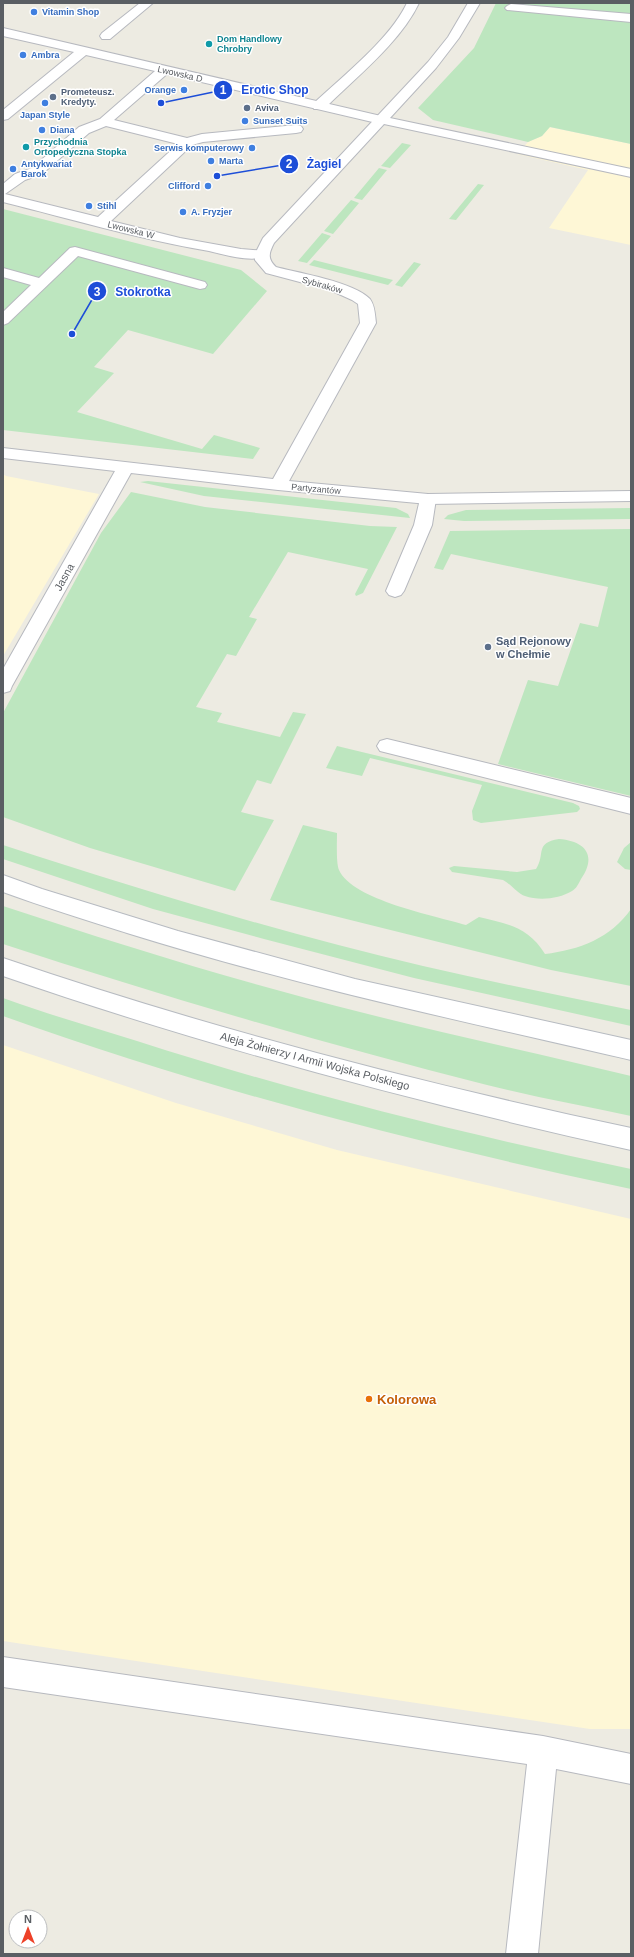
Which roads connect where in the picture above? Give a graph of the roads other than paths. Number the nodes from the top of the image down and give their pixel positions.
1 (147, 3) edge
2 (413, 3) edge
3 (474, 3) edge
4 (511, 8) dead end
5 (631, 18) edge
6 (3, 32) edge
7 (106, 36) dead end
8 (83, 52) junction
9 (164, 70) junction
10 (319, 106) junction
11 (3, 116) edge
12 (381, 120) junction
13 (105, 122) junction
14 (296, 129) dead end
15 (187, 142) junction
16 (631, 173) edge
17 (3, 191) edge
18 (3, 198) edge
19 (101, 222) junction
20 (261, 254) junction
21 (3, 272) edge
22 (42, 283) junction
23 (200, 285) dead end
24 (9, 307) edge
25 (3, 320) edge
26 (3, 453) edge
27 (125, 468) junction
28 (278, 486) junction
29 (631, 496) edge
30 (428, 499) junction
31 (395, 591) dead end
32 (3, 686) edge
33 (387, 746) dead end
34 (631, 806) edge
35 (3, 883) edge
36 (3, 967) edge
37 (631, 1050) edge
38 (631, 1140) edge
39 (3, 1672) edge
40 (543, 1751) junction
41 (631, 1769) edge
42 (522, 1954) edge

1 - 7 street
2 - 10 street
3 - 12 street
4 - 5 street
6 - 8 street, Lwowska D
8 - 9 street, Lwowska D
8 - 11 street
9 - 10 street, Lwowska D
9 - 13 street
10 - 12 street, Lwowska D
12 - 16 street
12 - 20 street
13 - 15 street
13 - 17 street
14 - 15 street
15 - 19 street
18 - 19 street, Lwowska W
19 - 20 street, Lwowska W
20 - 28 street, Sybiraków
21 - 22 street
22 - 23 street
22 - 24 street
24 - 25 street
26 - 27 street, Partyzantów
27 - 28 street, Partyzantów
27 - 32 street, Jasna
28 - 30 street, Partyzantów
29 - 30 street, Partyzantów
30 - 31 street
33 - 34 street
35 - 37 street
36 - 38 street, Aleja Żołnierzy I Armii Wojska Polskiego
39 - 40 street
40 - 41 street
40 - 42 street

